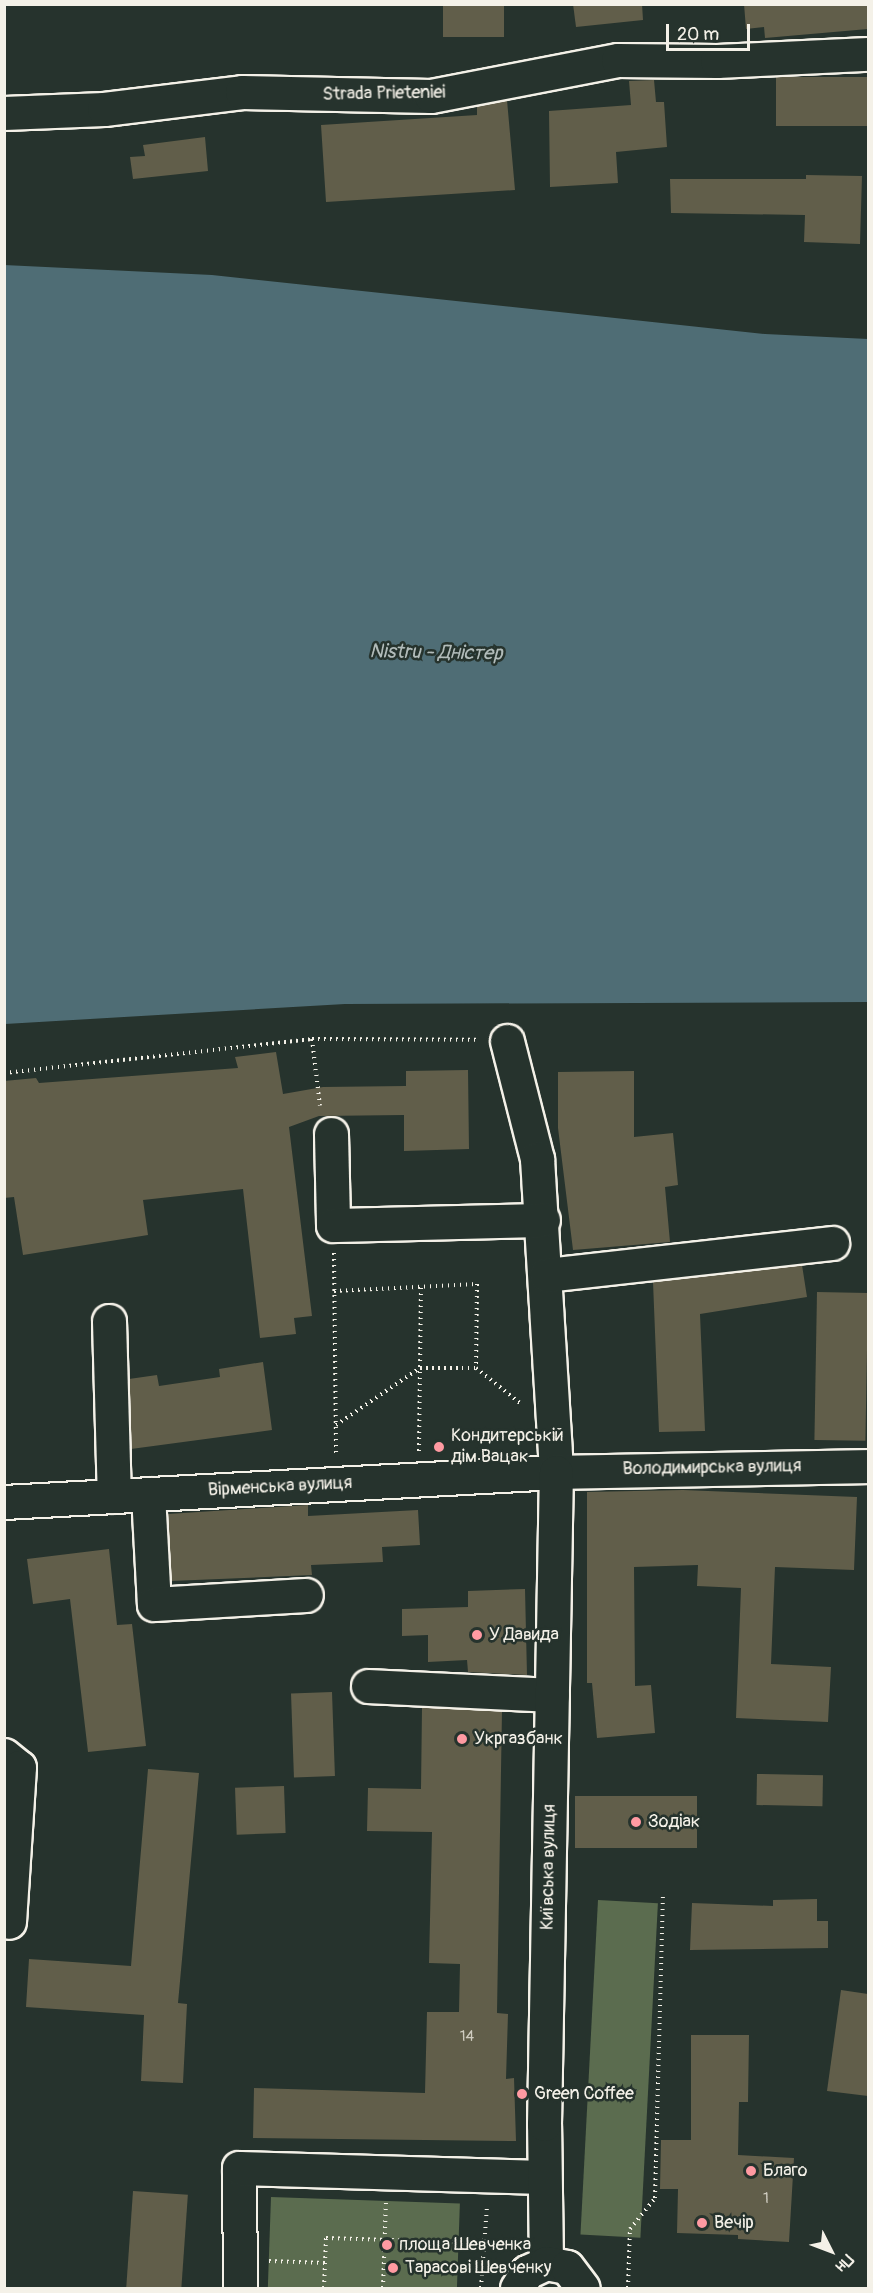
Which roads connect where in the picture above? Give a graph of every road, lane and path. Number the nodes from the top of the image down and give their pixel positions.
1 (868, 54) edge
2 (4, 113) edge
3 (312, 1039) junction
4 (507, 1041) joint
5 (4, 1073) edge
6 (331, 1134) joint
7 (543, 1220) junction
8 (333, 1225) junction
9 (832, 1243) dead end
10 (546, 1275) junction
11 (421, 1287) junction
12 (334, 1291) junction
13 (109, 1321) dead end
14 (420, 1368) junction
15 (476, 1368) junction
16 (336, 1425) junction
17 (554, 1430) junction
18 (868, 1466) edge
19 (556, 1472) junction
20 (419, 1479) junction
21 (337, 1484) junction
22 (148, 1494) junction
23 (114, 1496) junction
24 (4, 1502) edge
25 (306, 1595) dead end
26 (368, 1686) dead end
27 (552, 1695) junction
28 (4, 1755) edge
29 (663, 1894) dead end
30 (9, 1922) dead end
31 (387, 2173) junction
32 (489, 2176) junction
33 (543, 2177) junction
34 (385, 2240) junction
35 (484, 2242) junction
36 (325, 2263) junction
37 (546, 2263) junction
38 (240, 2274) edge
39 (324, 2289) edge
40 (383, 2289) edge
41 (481, 2289) edge
42 (517, 2289) edge
43 (583, 2289) edge
44 (628, 2289) edge

1 - 2 street, Strada Prieteniei
3 - 4 path
3 - 5 path
3 - 6 path
4 - 7 street, Київська вулиця
6 - 8 street
7 - 8 street
7 - 10 street, Київська вулиця
8 - 12 path
9 - 10 street
10 - 17 street, Київська вулиця
11 - 12 path
11 - 14 path
11 - 15 path
12 - 16 path
13 - 23 street
14 - 15 path
14 - 16 path
14 - 20 path
15 - 17 path
16 - 21 path
17 - 19 street, Київська вулиця
18 - 19 street, Володимирська вулиця
19 - 20 street, Вірменська вулиця
19 - 27 street, Київська вулиця
20 - 21 street, Вірменська вулиця
21 - 22 street, Вірменська вулиця
22 - 23 street, Вірменська вулиця
22 - 25 street
23 - 24 street, Вірменська вулиця
26 - 27 street
27 - 33 street, Київська вулиця
28 - 30 street
29 - 44 path
31 - 32 street
31 - 34 path
31 - 38 street
32 - 33 street
32 - 35 path
33 - 37 street, Київська вулиця
34 - 35 path
34 - 36 path
34 - 40 path
35 - 41 path
36 - 38 path
36 - 39 path
37 - 42 street
37 - 43 street

